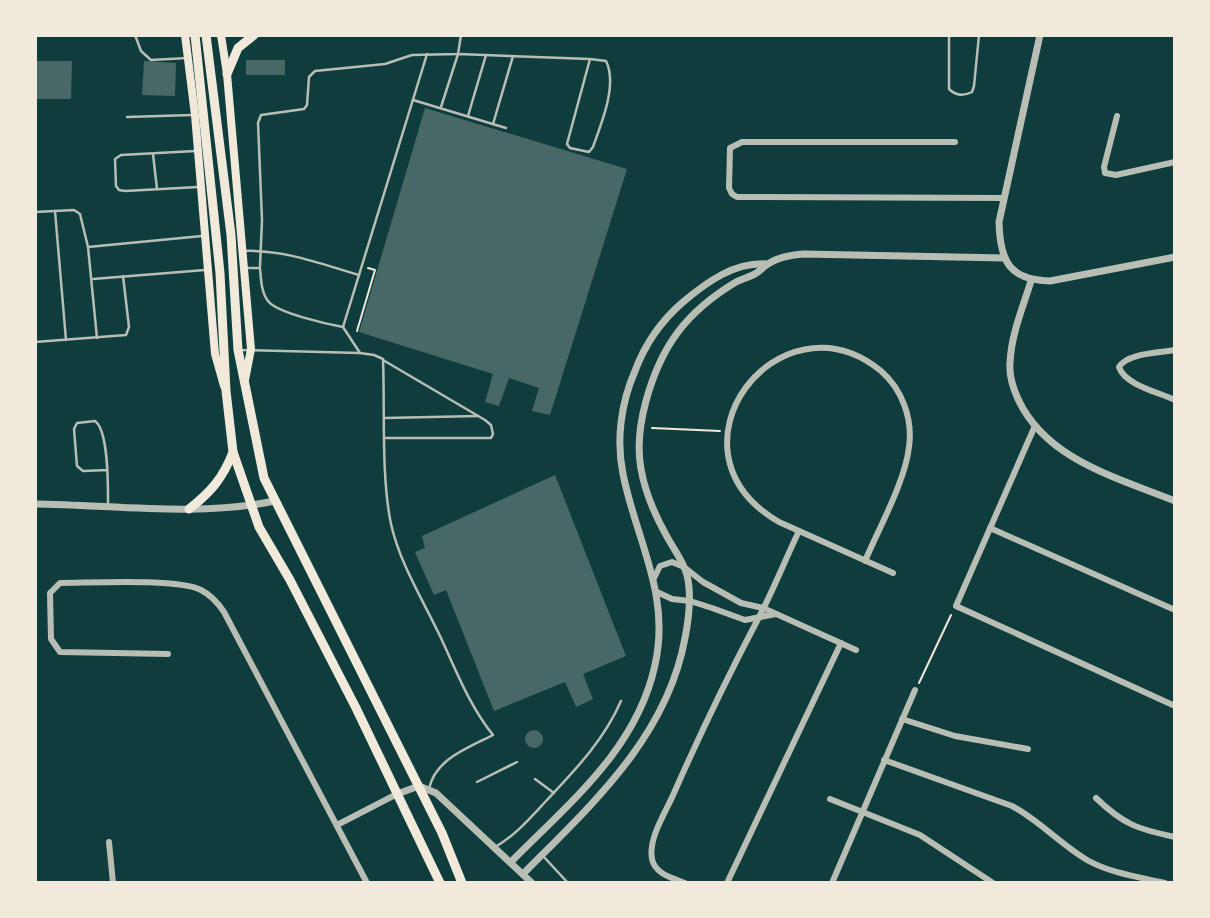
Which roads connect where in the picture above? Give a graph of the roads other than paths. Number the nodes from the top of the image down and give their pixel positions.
1 (135, 35) edge
2 (185, 35) edge
3 (195, 35) edge
4 (206, 35) edge
5 (221, 35) edge
6 (254, 35) edge
7 (461, 35) edge
8 (949, 35) edge
9 (979, 35) edge
10 (1040, 35) edge
11 (427, 54) junction
12 (458, 54) junction
13 (486, 55) junction
14 (513, 56) junction
15 (189, 58) junction
16 (590, 59) junction
17 (227, 74) junction
18 (413, 100) junction
19 (441, 107) junction
20 (195, 115) junction
21 (468, 116) junction
22 (1117, 116) dead end
23 (127, 117) dead end
24 (493, 124) junction
25 (506, 128) dead end
26 (955, 142) dead end
27 (198, 150) junction
28 (153, 153) junction
29 (1175, 162) edge
30 (201, 187) junction
31 (158, 189) junction
32 (1004, 198) junction
33 (55, 211) junction
34 (35, 212) edge
35 (205, 235) junction
36 (88, 247) junction
37 (261, 250) junction
38 (243, 251) junction
39 (1175, 257) edge
40 (1005, 258) junction
41 (768, 264) junction
42 (244, 268) junction
43 (260, 268) junction
44 (208, 270) junction
45 (359, 275) junction
46 (123, 276) junction
47 (92, 279) junction
48 (1031, 281) junction
49 (343, 327) junction
50 (35, 337) edge
51 (97, 338) junction
52 (66, 341) junction
53 (35, 342) edge
54 (251, 349) junction
55 (238, 350) junction
56 (1175, 350) edge
57 (360, 352) junction
58 (383, 359) junction
59 (245, 380) junction
60 (226, 391) junction
61 (1175, 400) edge
62 (478, 415) junction
63 (385, 418) junction
64 (1034, 428) junction
65 (386, 438) junction
66 (233, 452) junction
67 (107, 470) junction
68 (1175, 501) edge
69 (275, 502) junction
70 (35, 504) edge
71 (108, 506) junction
72 (251, 506) junction
73 (189, 509) junction
74 (990, 528) junction
75 (799, 531) junction
76 (865, 561) junction
77 (684, 567) junction
78 (893, 573) dead end
79 (654, 578) junction
80 (657, 592) junction
81 (690, 601) junction
82 (763, 608) junction
83 (1175, 610) edge
84 (776, 614) junction
85 (760, 617) junction
86 (841, 643) junction
87 (856, 650) dead end
88 (168, 654) dead end
89 (915, 690) road end
90 (621, 701) dead end
91 (1175, 706) edge
92 (902, 719) junction
93 (1028, 749) dead end
94 (884, 760) junction
95 (517, 762) dead end
96 (535, 779) dead end
97 (477, 782) dead end
98 (419, 786) junction
99 (429, 789) junction
100 (554, 793) junction
101 (397, 794) junction
102 (830, 799) dead end
103 (1096, 799) dead end
104 (862, 811) junction
105 (337, 825) junction
106 (1175, 837) edge
107 (109, 842) dead end
108 (495, 848) junction
109 (542, 855) junction
110 (511, 862) junction
111 (523, 874) junction
112 (113, 883) edge
113 (368, 883) edge
114 (440, 883) edge
115 (462, 883) edge
116 (532, 883) edge
117 (568, 883) edge
118 (685, 883) edge
119 (727, 883) edge
120 (832, 883) edge
121 (993, 883) edge
122 (1165, 883) edge

1 - 15 lane
2 - 15 main road
3 - 60 main road
4 - 55 main road
5 - 17 main road
6 - 17 main road
7 - 12 lane
8 - 9 lane
10 - 32 street
11 - 12 lane
11 - 18 lane
11 - 37 lane
12 - 13 lane
12 - 19 lane
13 - 14 lane
13 - 21 lane
14 - 16 lane
14 - 24 lane
15 - 20 main road
16 - 16 lane
17 - 38 main road
18 - 19 lane
18 - 45 lane
19 - 21 lane
20 - 23 lane
20 - 27 main road
21 - 24 lane
22 - 29 street
24 - 25 lane
26 - 32 street
27 - 28 lane
27 - 30 main road
28 - 31 lane
28 - 31 lane
30 - 31 lane
30 - 35 main road
32 - 40 street
33 - 34 lane
33 - 36 lane
33 - 52 lane
35 - 36 lane
35 - 44 main road
36 - 47 lane
37 - 38 lane
37 - 43 lane
37 - 45 lane
38 - 42 main road
39 - 48 street
40 - 41 street
40 - 48 street
41 - 77 street
41 - 79 street
42 - 43 lane
42 - 54 main road
43 - 49 lane
44 - 46 lane
44 - 60 main road
45 - 49 lane
46 - 47 lane
46 - 51 lane
47 - 51 lane
48 - 64 street
49 - 57 lane
50 - 53 lane
51 - 52 lane
52 - 53 lane
54 - 55 lane
54 - 57 lane
54 - 59 main road
55 - 59 main road
56 - 61 street
57 - 58 lane
58 - 62 lane
58 - 63 lane
59 - 69 main road
60 - 66 main road
62 - 63 lane
62 - 65 lane
63 - 65 lane
64 - 68 street
64 - 74 street
65 - 99 lane
66 - 72 main road
66 - 73 main road
67 - 67 lane
67 - 71 lane
69 - 72 street
69 - 98 main road
70 - 71 street
71 - 73 street
72 - 73 street
72 - 101 main road
74 - 83 street
74 - 91 street
75 - 76 street
75 - 76 street
75 - 82 street
76 - 78 street
77 - 79 street
77 - 81 street
77 - 82 street
79 - 80 street
80 - 81 street
80 - 110 street
81 - 85 street
81 - 109 street
82 - 84 street
82 - 85 street
84 - 85 street
84 - 86 street
85 - 118 street
86 - 87 street
86 - 119 street
88 - 105 street
89 - 92 street
90 - 100 lane
92 - 93 street
92 - 94 street
94 - 104 street
94 - 122 street
95 - 97 lane
96 - 100 lane
98 - 99 street
98 - 101 street
98 - 115 main road
99 - 108 street
100 - 108 lane
101 - 105 street
101 - 114 main road
102 - 104 street
103 - 106 street
104 - 120 street
104 - 121 street
105 - 113 street
107 - 112 street
108 - 110 street
109 - 111 street
109 - 117 lane
110 - 111 street
111 - 116 street

